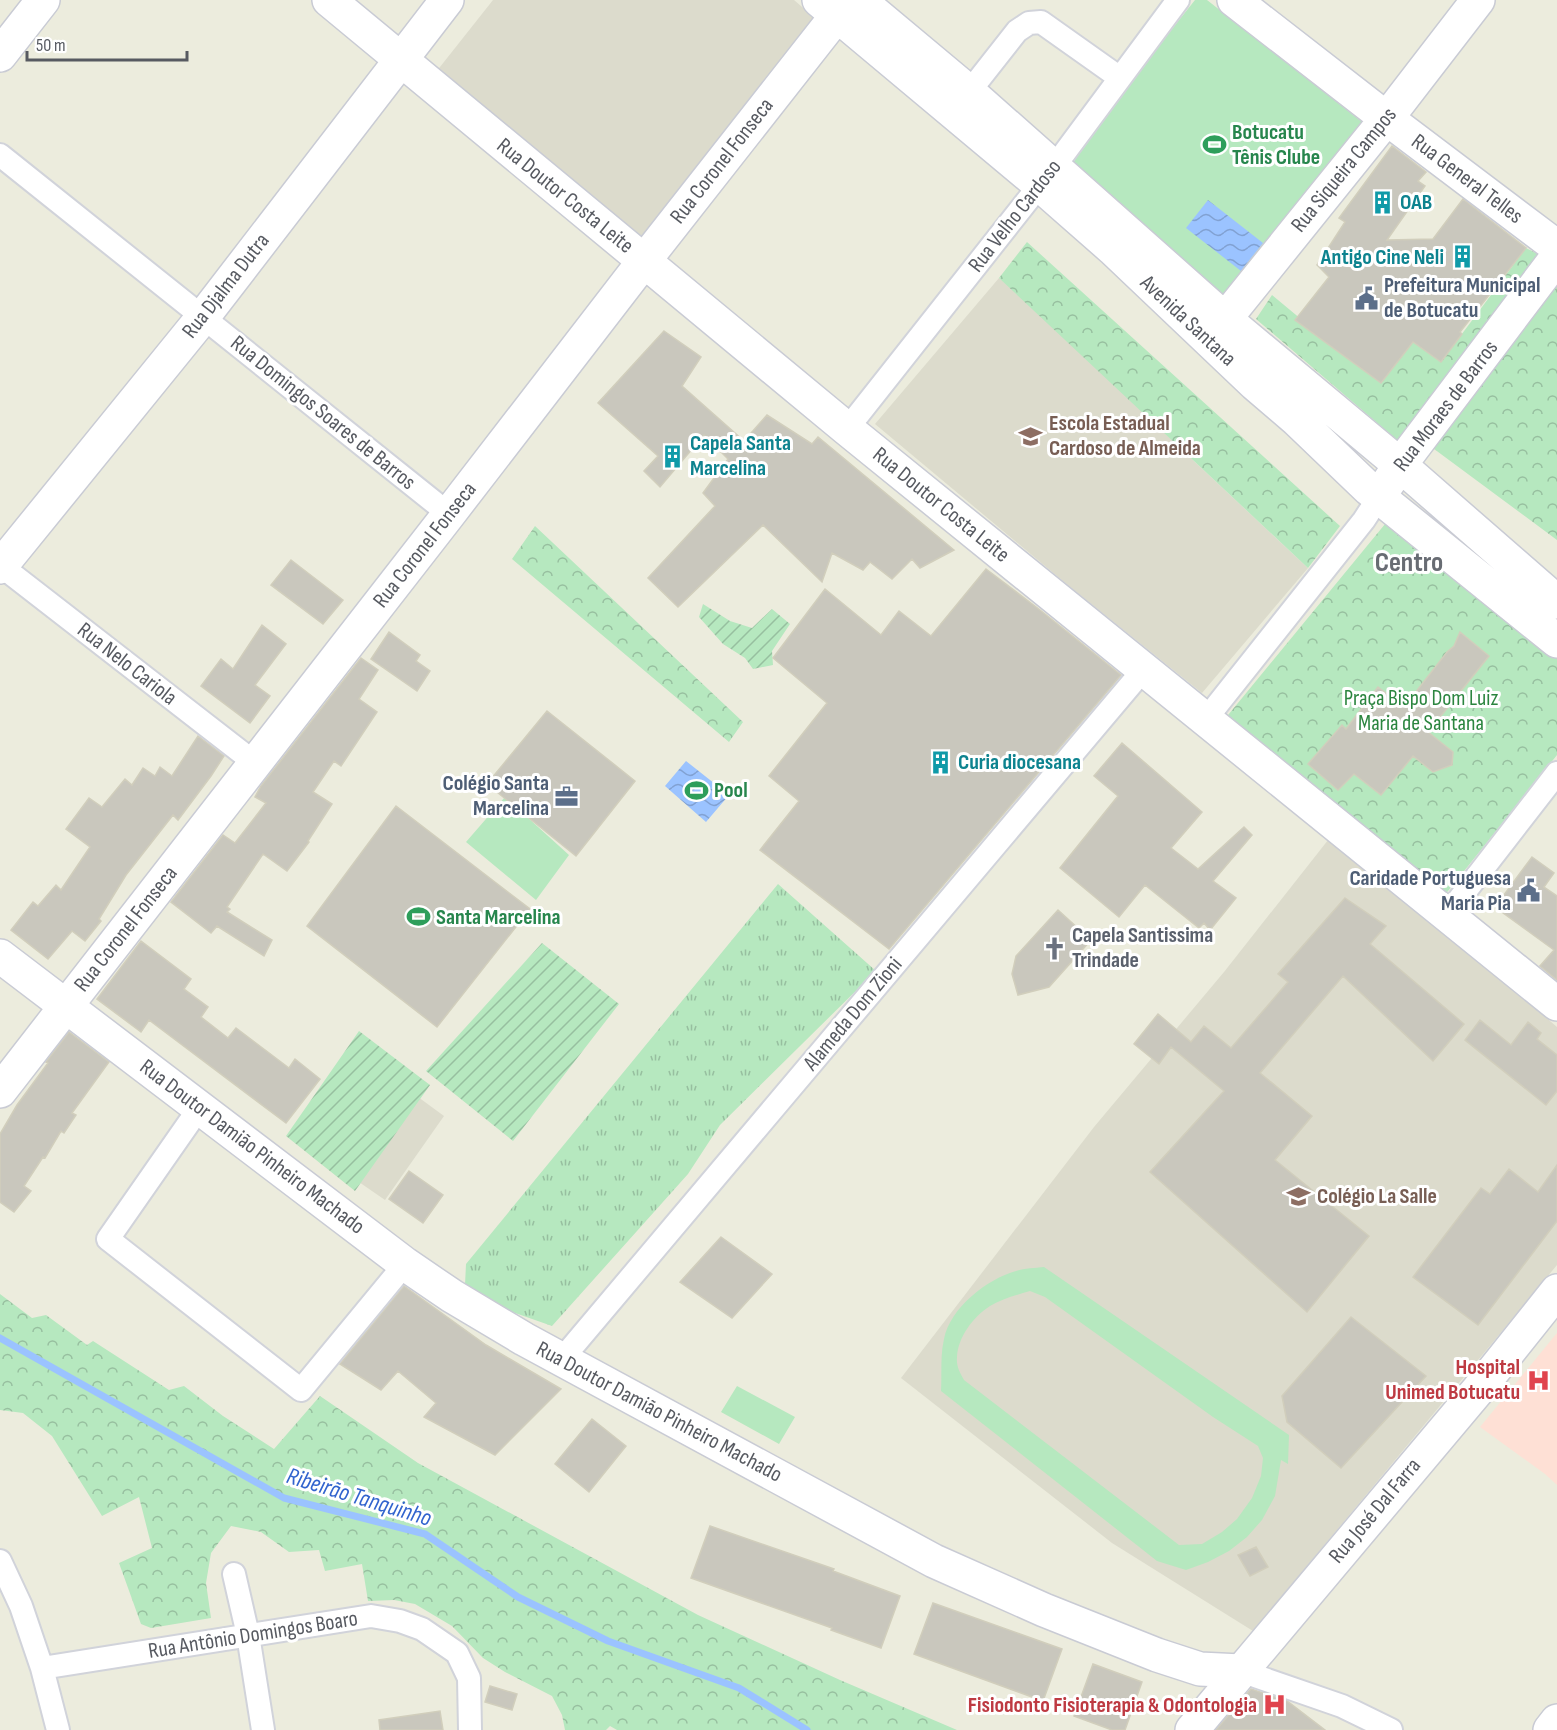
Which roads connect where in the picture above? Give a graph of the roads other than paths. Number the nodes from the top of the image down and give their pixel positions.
1 (43, 0) edge
2 (328, 0) edge
3 (447, 0) edge
4 (1178, 0) edge
5 (1234, 0) edge
6 (1478, 0) edge
7 (841, 4) edge
8 (0, 55) edge
9 (400, 60) junction
10 (1120, 78) junction
11 (969, 92) junction
12 (1387, 118) junction
13 (0, 155) edge
14 (1047, 176) junction
15 (1557, 247) edge
16 (1557, 257) edge
17 (644, 261) junction
18 (203, 317) junction
19 (1218, 330) junction
20 (847, 429) junction
21 (1400, 465) junction
22 (1379, 497) junction
23 (449, 514) junction
24 (0, 566) edge
25 (1557, 602) edge
26 (1557, 641) edge
27 (1144, 669) junction
28 (1206, 719) junction
29 (255, 763) junction
30 (1557, 773) edge
31 (1447, 915) junction
32 (0, 956) edge
33 (1557, 1004) edge
34 (66, 1007) junction
35 (0, 1091) edge
36 (200, 1107) junction
37 (405, 1264) junction
38 (1557, 1291) edge
39 (562, 1359) junction
40 (0, 1561) edge
41 (234, 1574) dead end
42 (249, 1635) junction
43 (42, 1668) junction
44 (1241, 1671) junction
45 (1557, 1721) edge
46 (58, 1730) edge
47 (264, 1730) edge
48 (470, 1730) edge
49 (1192, 1730) edge
50 (1390, 1730) edge
51 (1550, 1730) edge

1 - 8 street
2 - 9 street, Rua Doutor Costa Leite
3 - 9 street, Rua Djalma Dutra
4 - 10 street, Rua Velho Cardoso
5 - 12 street, Rua General Telles
6 - 12 street, Rua Siqueira Campos
7 - 11 street, Avenida Santana
7 - 14 street, Avenida Santana
7 - 17 street, Rua Coronel Fonseca
9 - 17 street, Rua Doutor Costa Leite
9 - 18 street, Rua Djalma Dutra
10 - 11 street
10 - 14 street, Rua Velho Cardoso
11 - 14 street, Avenida Santana
12 - 15 street, Rua General Telles
12 - 19 street, Rua Siqueira Campos
13 - 18 street, Rua Domingos Soares de Barros
14 - 19 street, Avenida Santana
14 - 20 street, Rua Velho Cardoso
16 - 21 street, Rua Moraes de Barros
17 - 20 street, Rua Doutor Costa Leite
17 - 23 street, Rua Coronel Fonseca
18 - 23 street, Rua Domingos Soares de Barros
18 - 24 street, Rua Djalma Dutra
19 - 21 street, Avenida Santana
19 - 22 street, Avenida Santana
20 - 27 street, Rua Doutor Costa Leite
21 - 22 street, Rua Moraes de Barros
21 - 25 street, Avenida Santana
22 - 26 street, Avenida Santana
22 - 28 street
23 - 29 street, Rua Coronel Fonseca
24 - 29 street, Rua Nelo Cariola
27 - 28 street, Rua Doutor Costa Leite
27 - 39 street, Alameda Dom Zioni
28 - 31 street, Rua Doutor Costa Leite
29 - 34 street, Rua Coronel Fonseca
30 - 31 street
31 - 33 street, Rua Doutor Costa Leite
32 - 34 street, Rua Doutor Damião Pinheiro Machado
34 - 35 street, Rua Coronel Fonseca
34 - 36 street, Rua Doutor Damião Pinheiro Machado
36 - 37 street, Rua Doutor Damião Pinheiro Machado
36 - 37 street
37 - 39 street, Rua Doutor Damião Pinheiro Machado
38 - 44 street, Rua José Dal Farra
39 - 44 street, Rua Doutor Damião Pinheiro Machado
40 - 43 street
41 - 42 street
42 - 43 street, Rua Antônio Domingos Boaro
42 - 47 street
42 - 48 street, Rua Antônio Domingos Boaro
43 - 46 street
44 - 49 street, Rua José Dal Farra
44 - 50 street, Rua Doutor Damião Pinheiro Machado
45 - 51 street

